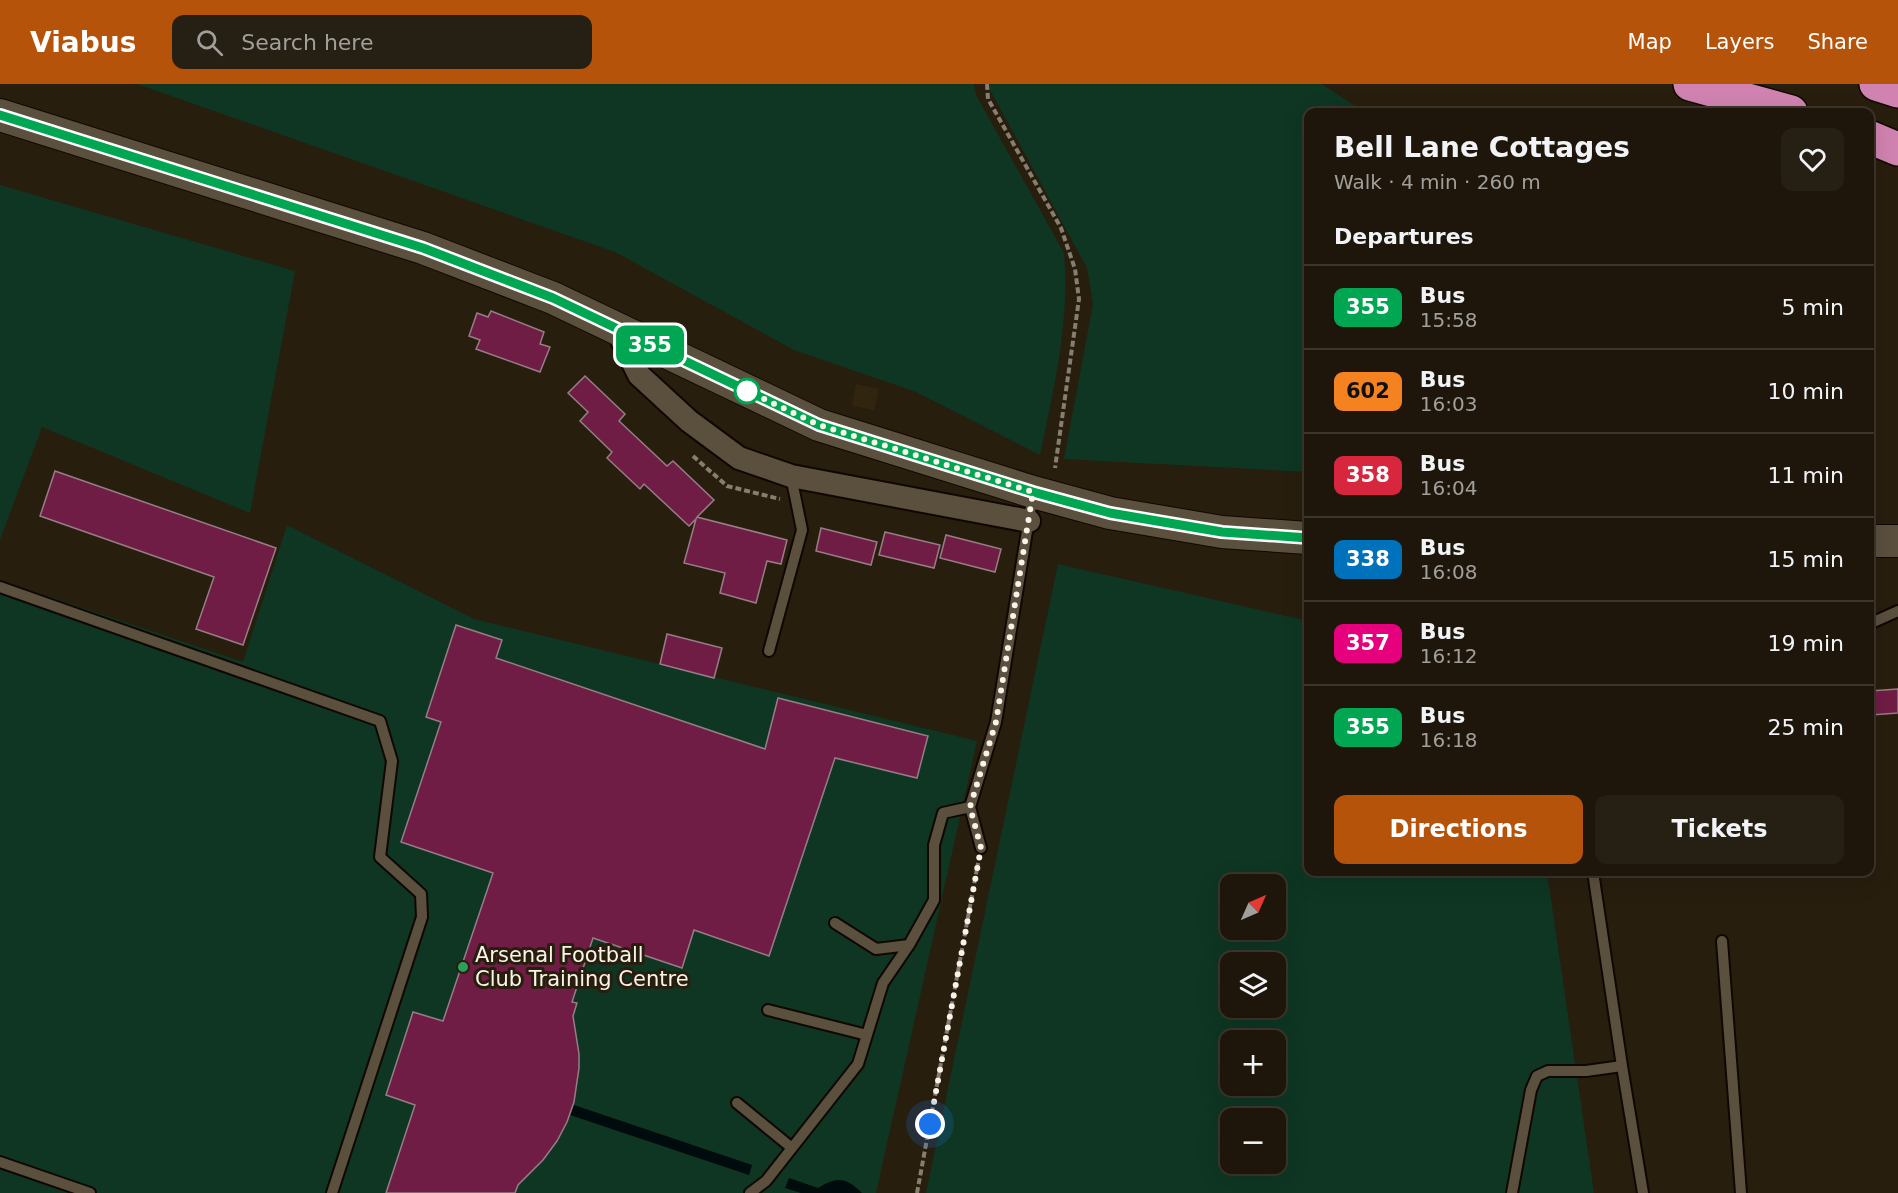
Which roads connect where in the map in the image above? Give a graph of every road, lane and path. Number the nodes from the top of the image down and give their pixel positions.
1 (987, 84) edge
2 (1690, 84) edge
3 (1876, 84) edge
4 (1898, 91) edge
5 (1777, 108) edge
6 (0, 115) edge
7 (1874, 139) edge
8 (1898, 149) edge
9 (616, 328) junction
10 (1054, 468) dead end
11 (791, 476) junction
12 (1031, 506) junction
13 (1304, 538) edge
14 (1874, 541) edge
15 (1898, 541) edge
16 (0, 586) edge
17 (1898, 611) edge
18 (1874, 622) edge
19 (769, 651) dead end
20 (970, 807) junction
21 (981, 848) joint
22 (1594, 876) edge
23 (835, 923) dead end
24 (1722, 941) dead end
25 (909, 945) junction
26 (768, 1010) dead end
27 (867, 1035) junction
28 (1622, 1066) junction
29 (737, 1103) dead end
30 (792, 1148) junction
31 (0, 1162) edge
32 (90, 1193) edge
33 (332, 1193) edge
34 (750, 1193) edge
35 (917, 1193) edge
36 (1512, 1193) edge
37 (1643, 1193) edge
38 (1740, 1193) edge

1 - 10 path
2 - 5 highway
3 - 4 highway
6 - 9 main road
7 - 8 highway
9 - 11 street
9 - 12 main road
11 - 12 street
11 - 19 lane
12 - 13 main road
12 - 20 lane
14 - 15 main road
16 - 33 lane
17 - 18 lane
20 - 21 lane
20 - 25 lane
21 - 35 path
22 - 28 lane
23 - 25 lane
24 - 38 lane
25 - 27 lane
26 - 27 lane
27 - 30 lane
28 - 36 lane
28 - 37 lane
29 - 30 lane
30 - 34 lane
31 - 32 lane

